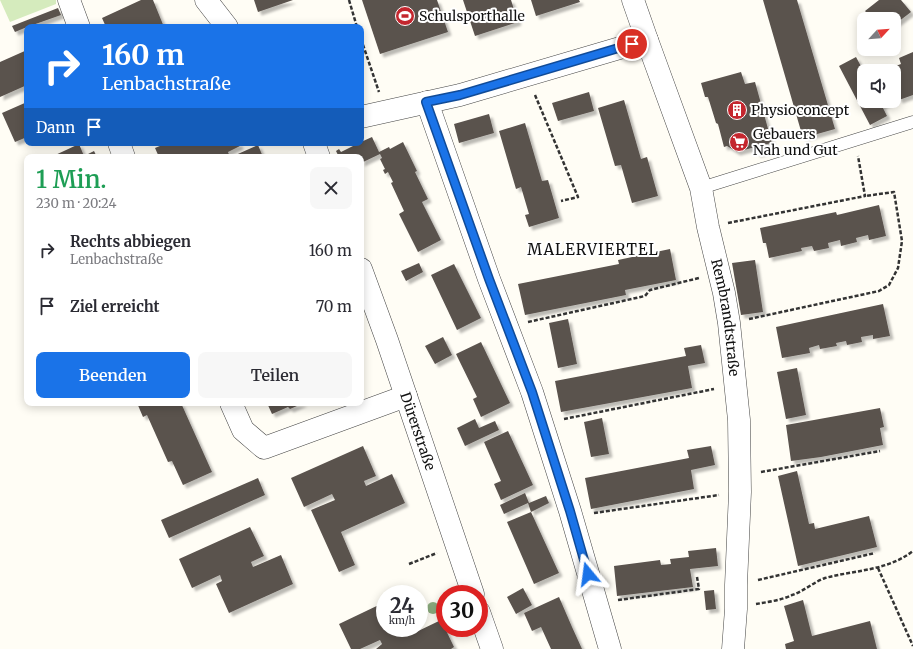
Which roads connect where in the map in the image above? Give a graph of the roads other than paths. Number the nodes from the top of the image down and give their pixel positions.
1 (69, 0) edge
2 (206, 0) edge
3 (633, 0) edge
4 (78, 24) edge
5 (226, 24) edge
6 (647, 40) junction
7 (426, 102) junction
8 (364, 116) edge
9 (913, 122) edge
10 (700, 188) junction
11 (364, 277) edge
12 (406, 396) junction
13 (233, 406) edge
14 (470, 585) edge
15 (488, 637) edge
16 (492, 649) edge
17 (610, 649) edge
18 (733, 649) edge

1 - 4 street
2 - 5 street
3 - 6 street, Rembrandtstraße
6 - 7 street
6 - 10 street, Rembrandtstraße
7 - 8 street
7 - 17 street
9 - 10 lane
10 - 18 street, Rembrandtstraße
11 - 12 street, Dürerstraße
12 - 13 street
12 - 14 street, Dürerstraße
15 - 16 street

